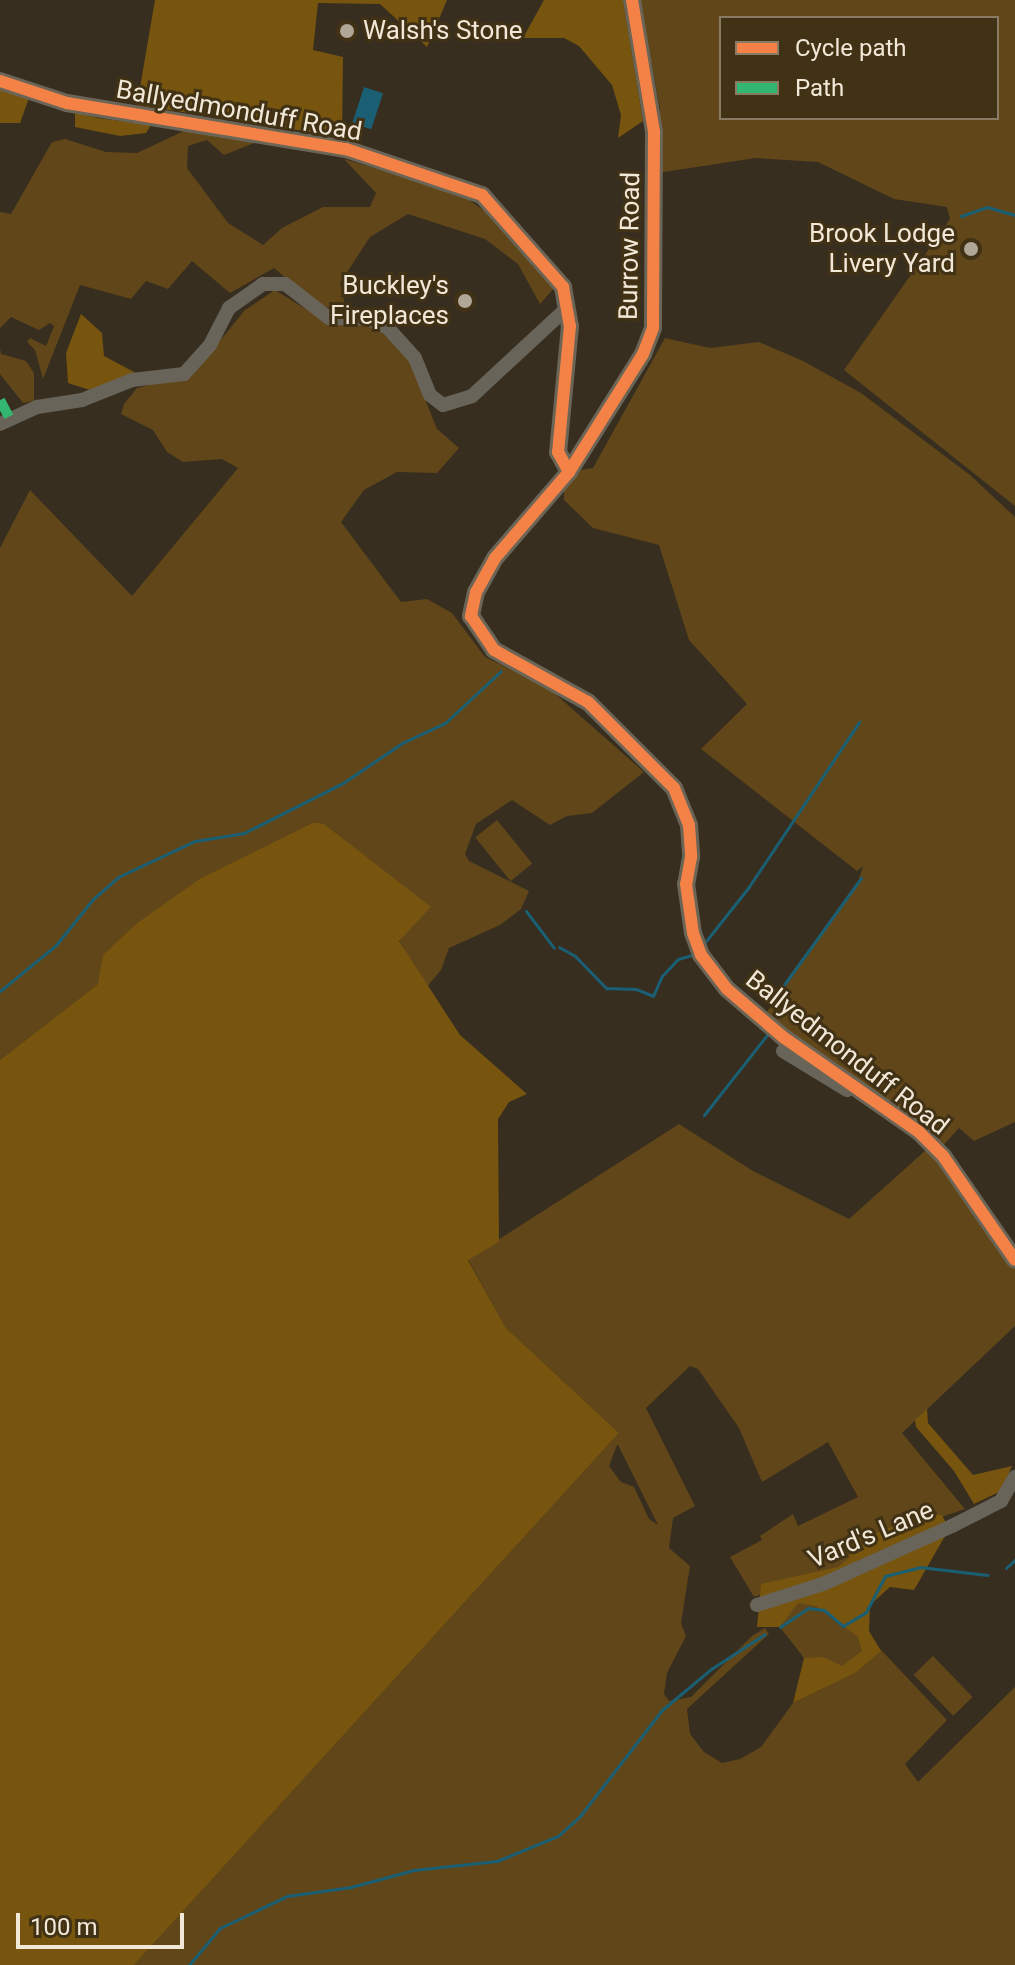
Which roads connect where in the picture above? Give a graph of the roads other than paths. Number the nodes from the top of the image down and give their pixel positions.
1 (632, 0) edge
2 (0, 81) edge
3 (567, 308) junction
4 (0, 424) edge
5 (569, 472) junction
6 (783, 1051) dead end
7 (856, 1086) junction
8 (1015, 1260) edge
9 (1015, 1477) edge
10 (757, 1605) dead end

1 - 5 street, Burrow Road
2 - 3 street, Ballyedmonduff Road
3 - 4 street
3 - 5 street, Ballyedmonduff Road
5 - 7 street, Ballyedmonduff Road
6 - 7 street
7 - 8 street, Ballyedmonduff Road
9 - 10 street, Vard's Lane

